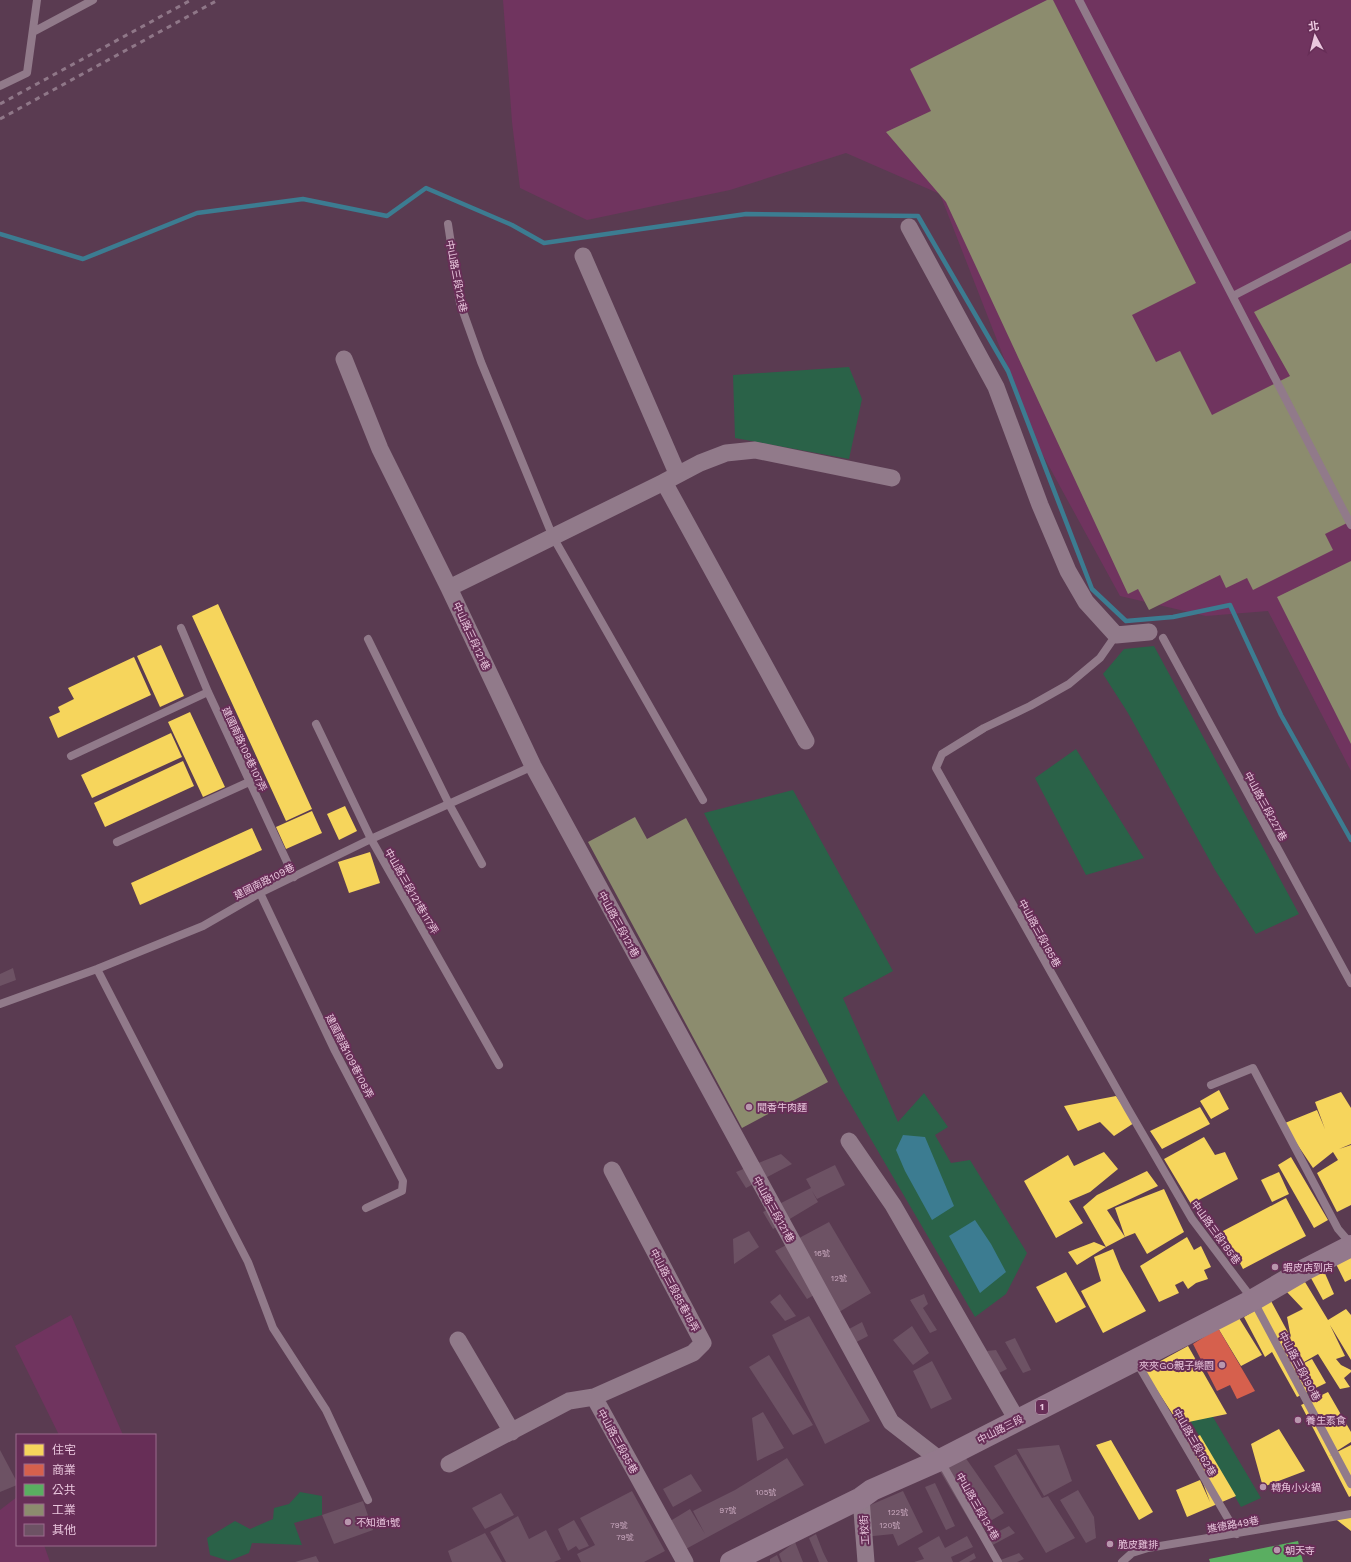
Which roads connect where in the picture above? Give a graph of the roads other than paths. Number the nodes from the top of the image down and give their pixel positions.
1 (37, 0) edge
2 (94, 0) edge
3 (1079, 0) edge
4 (33, 32) junction
5 (0, 86) edge
6 (448, 224) dead end
7 (909, 227) dead end
8 (1351, 235) edge
9 (583, 256) dead end
10 (1233, 296) junction
11 (344, 359) dead end
12 (671, 478) junction
13 (892, 478) dead end
14 (1351, 525) edge
15 (553, 537) junction
16 (449, 588) junction
17 (181, 628) dead end
18 (1116, 634) junction
19 (1156, 635) joint
20 (368, 639) dead end
21 (208, 692) junction
22 (316, 724) dead end
23 (806, 741) dead end
24 (71, 756) dead end
25 (533, 766) junction
26 (249, 782) junction
27 (702, 800) dead end
28 (449, 804) junction
29 (371, 839) junction
30 (117, 842) dead end
31 (482, 864) dead end
32 (294, 877) junction
33 (260, 893) junction
34 (97, 969) junction
35 (1351, 983) edge
36 (0, 1004) edge
37 (499, 1065) dead end
38 (1211, 1085) dead end
39 (849, 1141) dead end
40 (612, 1170) dead end
41 (366, 1208) dead end
42 (1351, 1245) edge
43 (1253, 1300) junction
44 (458, 1340) dead end
45 (1135, 1360) junction
46 (594, 1397) junction
47 (1017, 1420) junction
48 (512, 1432) junction
49 (940, 1460) junction
50 (449, 1464) dead end
51 (1351, 1484) edge
52 (861, 1498) junction
53 (368, 1500) dead end
54 (1351, 1514) edge
55 (1237, 1534) junction
56 (685, 1562) edge
57 (731, 1562) edge
58 (866, 1562) edge
59 (998, 1562) edge
60 (1122, 1562) edge

1 - 4 lane
2 - 4 lane
3 - 10 lane
4 - 5 lane
6 - 15 lane, 中山路三段121巷
7 - 18 street
8 - 10 lane
9 - 12 street
10 - 14 lane
11 - 16 street, 中山路三段121巷
12 - 13 street
12 - 15 street
12 - 23 street
15 - 16 street
15 - 27 lane, 中山路三段121巷
16 - 25 street, 中山路三段121巷
17 - 21 lane, 建國南路109巷107弄
18 - 19 street
18 - 43 lane, 中山路三段185巷
19 - 35 lane, 中山路三段227巷
20 - 28 lane
21 - 24 lane
21 - 26 lane, 建國南路109巷107弄
22 - 29 lane, 中山路三段121巷117弄
25 - 28 lane, 建國南路109巷
25 - 49 street, 中山路三段121巷
26 - 30 lane
26 - 32 lane, 建國南路109巷107弄
28 - 29 lane, 建國南路109巷
28 - 31 lane
29 - 32 lane, 建國南路109巷
29 - 37 lane, 中山路三段121巷117弄
32 - 33 lane, 建國南路109巷
33 - 34 lane, 建國南路109巷
33 - 41 lane, 建國南路109巷108弄
34 - 36 lane, 建國南路109巷
34 - 53 lane
38 - 42 lane
39 - 47 street
40 - 46 street, 中山路三段85巷18弄
42 - 43 main road, 中山路三段 / 1
43 - 45 main road, 中山路三段 / 1
43 - 51 lane, 中山路三段190巷
44 - 48 street
45 - 47 main road, 中山路三段 / 1
45 - 55 lane, 中山路三段162巷
46 - 48 street, 中山路三段85巷
46 - 56 street, 中山路三段85巷
47 - 49 main road, 中山路三段 / 1
48 - 50 street, 中山路三段85巷
49 - 52 main road, 中山路三段 / 1
49 - 59 lane, 中山路三段134巷
52 - 57 main road, 中山路三段 / 1
52 - 58 street, 工校街
54 - 55 lane, 進德路49巷
55 - 60 lane, 進德路49巷

